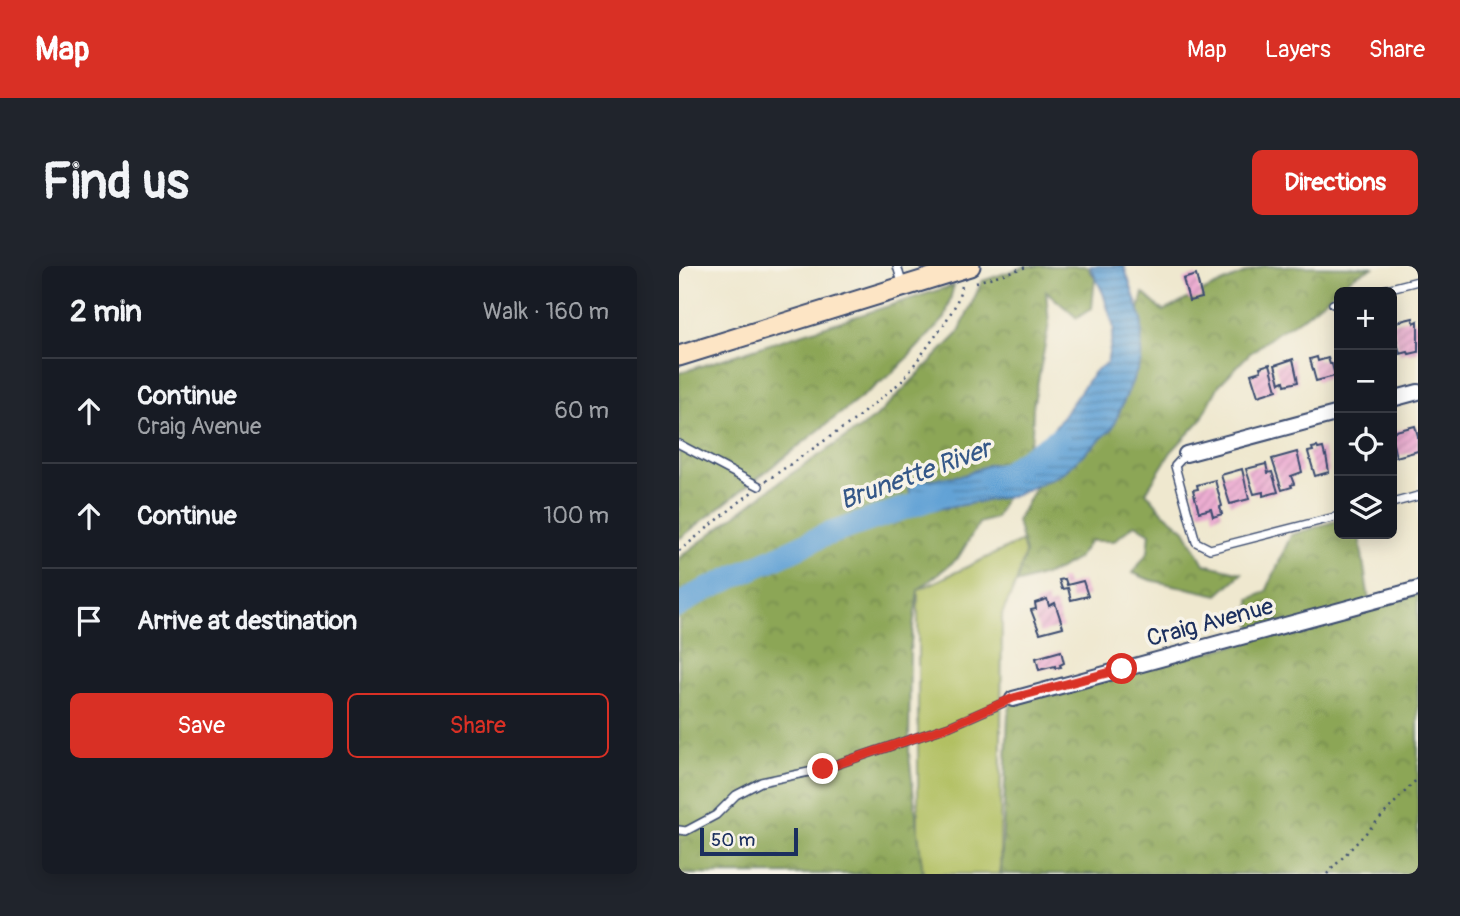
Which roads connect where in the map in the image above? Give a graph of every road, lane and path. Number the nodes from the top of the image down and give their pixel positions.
1 (897, 266) edge
2 (970, 266) edge
3 (1030, 266) edge
4 (1418, 281) edge
5 (903, 286) junction
6 (1395, 287) edge
7 (679, 356) edge
8 (1418, 392) edge
9 (1397, 398) edge
10 (1334, 414) edge
11 (679, 444) edge
12 (1187, 454) joint
13 (759, 486) junction
14 (1418, 496) edge
15 (1397, 502) edge
16 (1334, 517) edge
17 (679, 551) edge
18 (1418, 589) edge
19 (1013, 698) joint
20 (1418, 778) edge
21 (679, 830) edge
22 (1327, 874) edge

1 - 5 lane
2 - 5 main road
3 - 13 path
4 - 6 lane
5 - 7 main road
8 - 9 street
10 - 12 street
11 - 13 lane
12 - 16 lane
13 - 17 path
14 - 15 lane
18 - 19 street, Craig Avenue
19 - 21 lane
20 - 22 path

